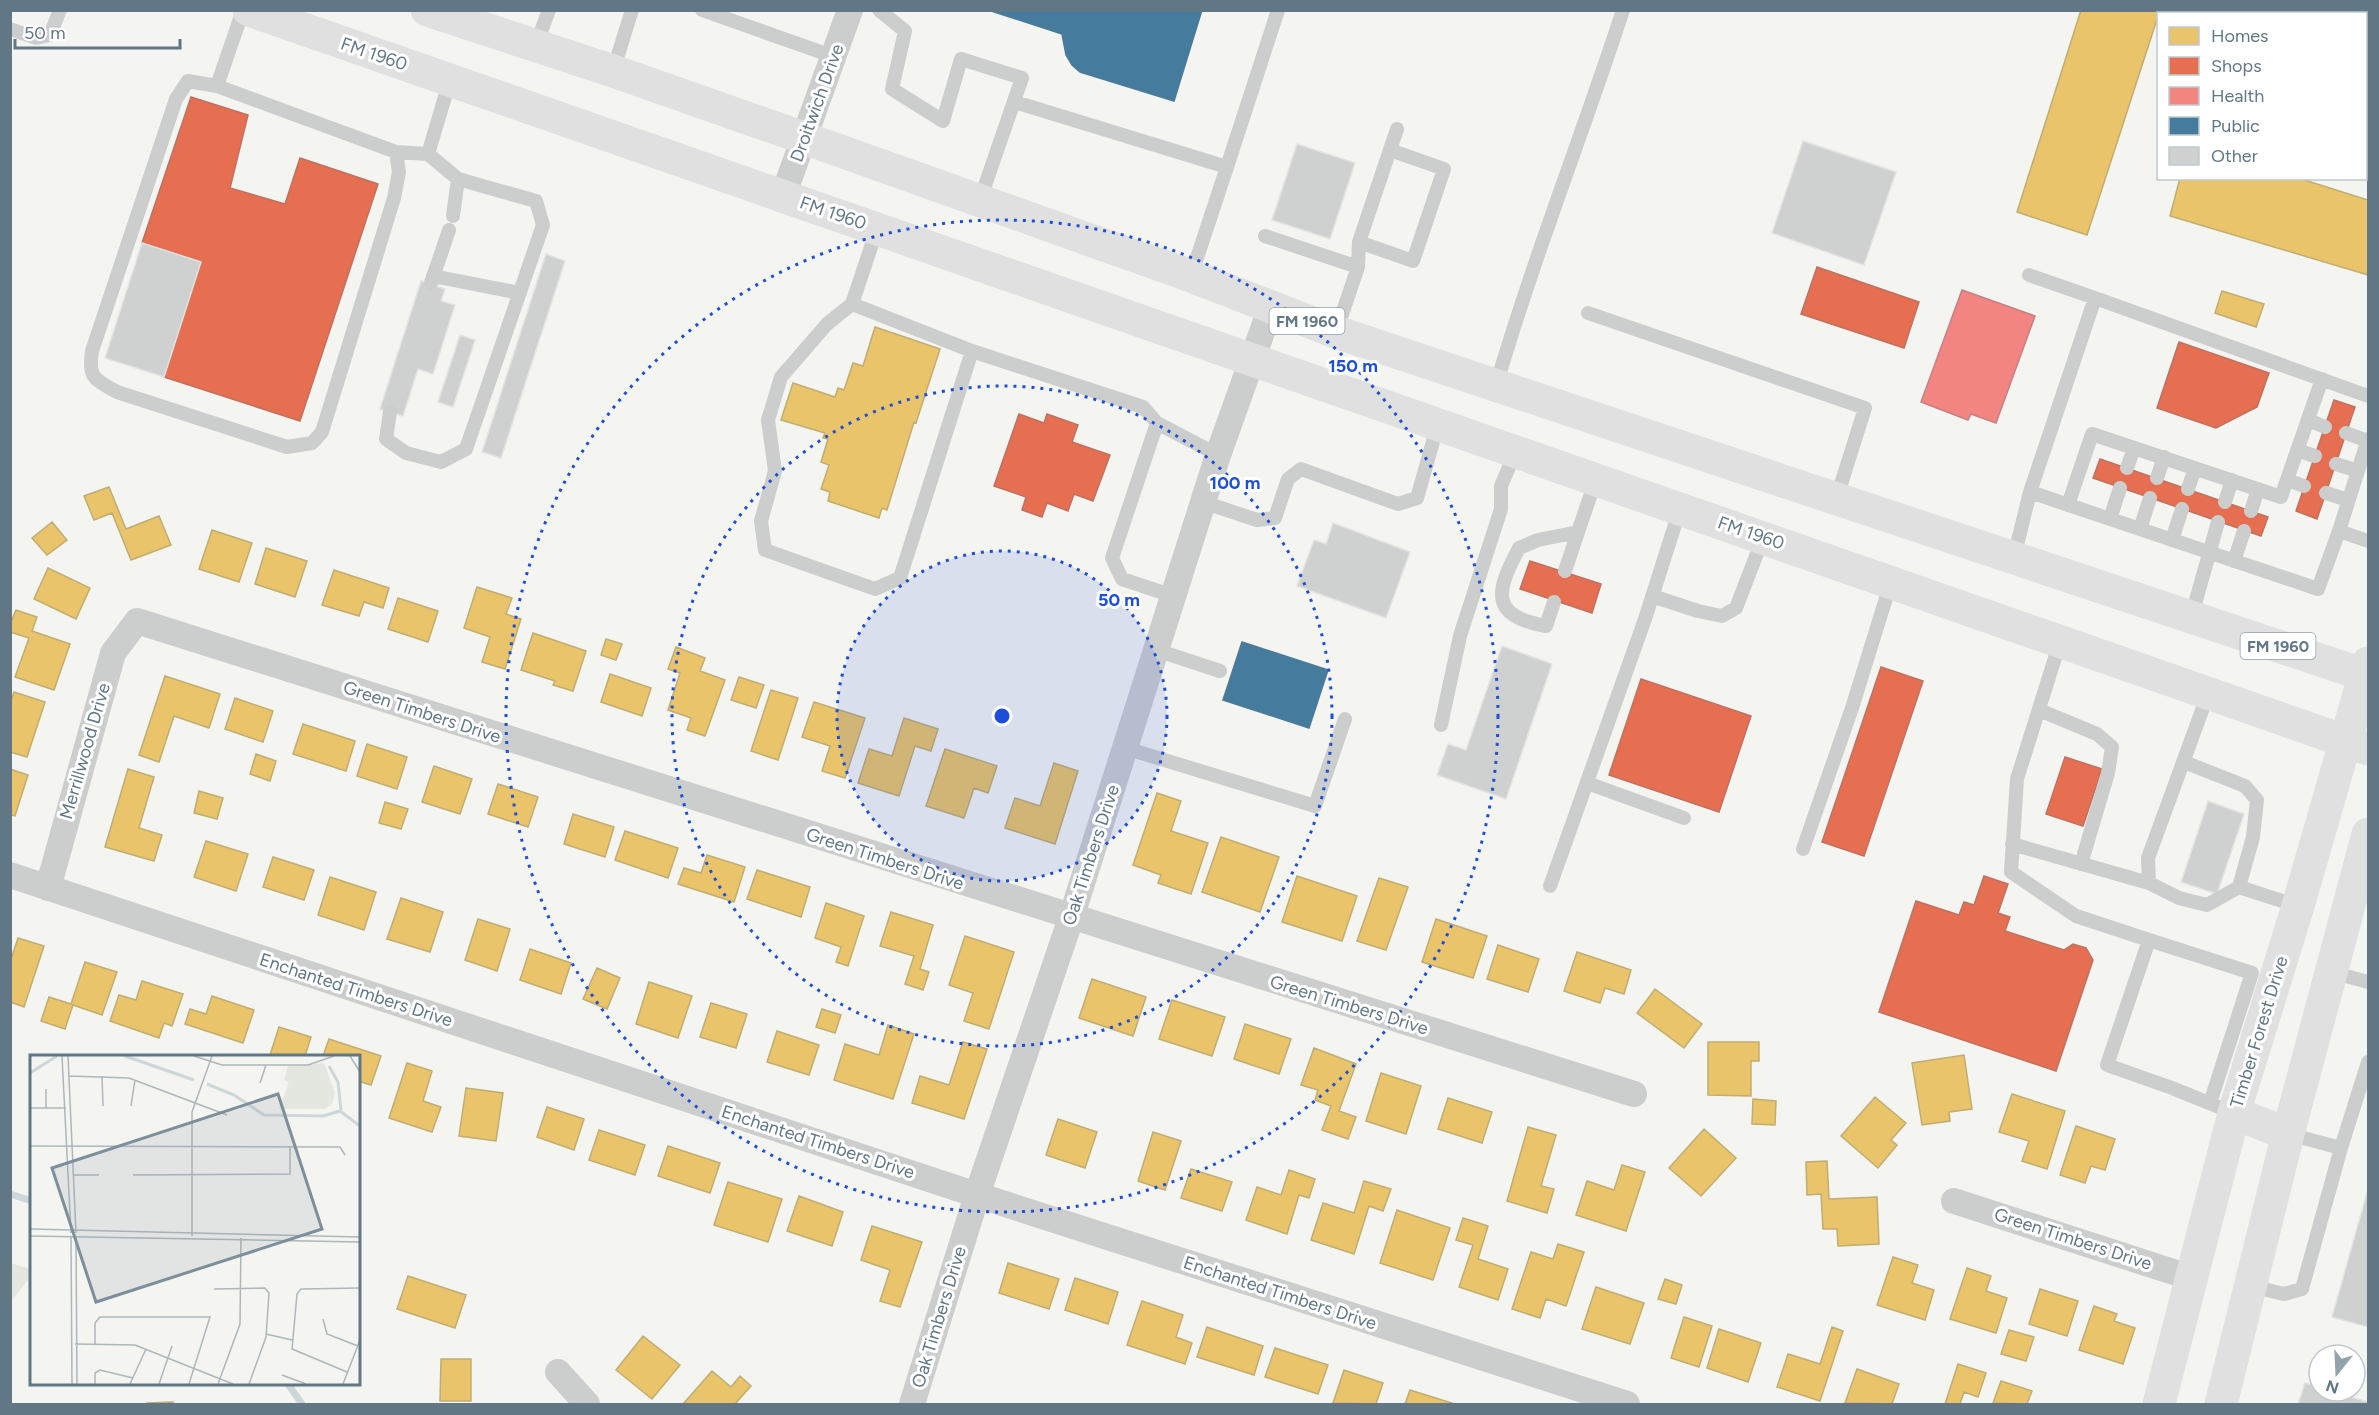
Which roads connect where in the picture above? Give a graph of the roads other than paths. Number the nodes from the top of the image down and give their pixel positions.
1 (60, 10) edge
2 (243, 10) edge
3 (249, 10) edge
4 (427, 10) edge
5 (549, 10) edge
6 (632, 10) edge
7 (702, 10) edge
8 (850, 10) edge
9 (879, 10) edge
10 (1278, 10) edge
11 (1623, 10) edge
12 (473, 18) edge
13 (10, 29) edge
14 (536, 47) junction
15 (835, 57) junction
16 (613, 71) junction
17 (450, 80) junction
18 (217, 86) junction
19 (1015, 102) junction
20 (1397, 129) dead end
21 (804, 138) junction
22 (1390, 150) junction
23 (396, 152) junction
24 (428, 154) junction
25 (1227, 167) junction
26 (458, 179) junction
27 (783, 196) junction
28 (980, 202) junction
29 (453, 216) dead end
30 (877, 229) junction
31 (449, 230) dead end
32 (1265, 236) dead end
33 (1359, 242) junction
34 (1358, 267) junction
35 (2030, 275) dead end
36 (1191, 276) junction
37 (520, 293) junction
38 (2095, 298) junction
39 (852, 304) junction
40 (1270, 306) junction
41 (1588, 313) dead end
42 (1336, 332) junction
43 (972, 351) junction
44 (1252, 358) junction
45 (2322, 379) junction
46 (1496, 386) junction
47 (2368, 396) edge
48 (390, 412) dead end
49 (2308, 420) junction
50 (1157, 423) junction
51 (1438, 424) junction
52 (2325, 427) dead end
53 (2346, 434) dead end
54 (2368, 440) edge
55 (2134, 448) junction
56 (2297, 450) junction
57 (1516, 451) junction
58 (1218, 455) junction
59 (2315, 456) dead end
60 (2164, 457) junction
61 (2336, 464) dead end
62 (2127, 468) dead end
63 (2195, 468) junction
64 (2358, 471) junction
65 (2157, 478) dead end
66 (1596, 479) junction
67 (2232, 480) junction
68 (2286, 480) junction
69 (2304, 486) dead end
70 (2121, 488) dead end
71 (2188, 489) dead end
72 (2258, 489) junction
73 (2030, 492) junction
74 (2326, 493) dead end
75 (2150, 498) dead end
76 (1836, 500) junction
77 (2348, 500) junction
78 (1203, 502) junction
79 (2225, 502) dead end
80 (2068, 505) junction
81 (1680, 508) junction
82 (2182, 509) dead end
83 (2251, 511) dead end
84 (2110, 519) junction
85 (2218, 522) dead end
86 (2140, 529) junction
87 (2244, 531) dead end
88 (2338, 531) junction
89 (1578, 532) junction
90 (1763, 538) junction
91 (2172, 540) junction
92 (2368, 541) edge
93 (2209, 552) junction
94 (2013, 558) junction
95 (2234, 561) junction
96 (1565, 571) dead end
97 (1891, 582) junction
98 (1173, 596) junction
99 (1652, 596) junction
100 (1554, 602) dead end
101 (2192, 618) junction
102 (137, 621) joint
103 (2060, 642) junction
104 (1156, 650) junction
105 (1220, 671) dead end
106 (2367, 671) edge
107 (2208, 694) junction
108 (2039, 710) junction
109 (1345, 719) dead end
110 (1441, 725) dead end
111 (2357, 745) edge
112 (1125, 748) junction
113 (2184, 762) junction
114 (1587, 783) junction
115 (1684, 818) dead end
116 (2368, 834) edge
117 (2012, 844) junction
118 (1803, 849) dead end
119 (2081, 864) junction
120 (10, 875) edge
121 (2149, 883) junction
122 (1550, 886) dead end
123 (2240, 887) junction
124 (48, 888) junction
125 (2298, 906) junction
126 (1071, 918) junction
127 (2149, 940) junction
128 (2331, 972) junction
129 (2368, 982) edge
130 (2368, 1062) edge
131 (1634, 1094) dead end
132 (2222, 1108) junction
133 (2288, 1134) junction
134 (2341, 1148) junction
135 (976, 1195) junction
136 (1954, 1201) dead end
137 (2192, 1278) junction
138 (2251, 1286) junction
139 (558, 1372) dead end
140 (587, 1404) edge
141 (912, 1404) edge
142 (1627, 1404) edge
143 (2159, 1404) edge
144 (2221, 1404) edge

1 - 13 lane
2 - 18 lane
3 - 17 main road, FM 1960 / FM 1960
4 - 12 main road, FM 1960 / FM 1960
5 - 14 lane
6 - 16 lane
7 - 15 lane
8 - 15 street, Droitwich Drive
9 - 19 lane
10 - 25 lane
11 - 46 lane
12 - 14 main road, FM 1960 / FM 1960
14 - 16 main road, FM 1960 / FM 1960
15 - 21 street, Droitwich Drive
16 - 21 main road, FM 1960 / FM 1960
17 - 24 lane
17 - 27 main road, FM 1960 / FM 1960
18 - 23 lane
18 - 23 lane
19 - 25 lane
19 - 28 lane
20 - 22 lane
21 - 27 street, Droitwich Drive
21 - 28 main road, FM 1960 / FM 1960
22 - 33 lane
22 - 33 lane
23 - 24 lane
24 - 26 lane
25 - 36 lane
26 - 29 lane
26 - 37 lane
27 - 30 main road, FM 1960 / FM 1960
28 - 36 main road, FM 1960 / FM 1960
30 - 39 lane
30 - 44 main road, FM 1960 / FM 1960
31 - 37 lane
32 - 34 lane
33 - 34 lane
34 - 42 lane
35 - 38 lane
36 - 40 main road, FM 1960 / FM 1960
37 - 48 lane
38 - 45 lane
38 - 73 lane
39 - 43 lane
39 - 43 lane
40 - 42 main road, FM 1960 / FM 1960
40 - 44 street, Oak Timbers Drive
41 - 76 lane
42 - 46 main road, FM 1960 / FM 1960
43 - 50 lane
44 - 51 main road, FM 1960 / FM 1960
44 - 58 street, Oak Timbers Drive
45 - 47 lane
45 - 49 lane
46 - 76 main road, FM 1960 / FM 1960
49 - 52 lane
49 - 56 lane
50 - 58 lane
50 - 98 lane
51 - 57 main road, FM 1960 / FM 1960
51 - 78 lane
53 - 54 lane
54 - 64 lane
55 - 60 lane
55 - 62 lane
55 - 80 lane
56 - 59 lane
56 - 68 lane
57 - 66 main road, FM 1960 / FM 1960
57 - 110 lane
58 - 78 street, Oak Timbers Drive
60 - 63 lane
60 - 65 lane
61 - 64 lane
63 - 67 lane
63 - 71 lane
64 - 77 lane
66 - 81 main road, FM 1960 / FM 1960
66 - 89 lane
67 - 72 lane
67 - 79 lane
68 - 69 lane
68 - 72 lane
70 - 84 lane
72 - 83 lane
73 - 80 lane
73 - 94 lane
74 - 77 lane
75 - 86 lane
76 - 94 main road, FM 1960 / FM 1960
77 - 88 lane
78 - 98 street, Oak Timbers Drive
80 - 84 lane
81 - 90 main road, FM 1960 / FM 1960
81 - 99 lane
82 - 91 lane
84 - 86 lane
85 - 93 lane
86 - 91 lane
87 - 95 lane
88 - 92 lane
88 - 95 lane
89 - 96 lane
89 - 100 lane
90 - 97 main road, FM 1960 / FM 1960
90 - 99 lane
91 - 93 lane
93 - 95 lane
93 - 101 lane
94 - 101 main road, FM 1960 / FM 1960
97 - 103 main road, FM 1960 / FM 1960
97 - 118 lane
98 - 104 street, Oak Timbers Drive
99 - 114 lane
101 - 106 main road, FM 1960 / FM 1960
102 - 124 street, Merrillwood Drive
102 - 126 street, Green Timbers Drive
103 - 107 main road, FM 1960 / FM 1960
103 - 108 lane
104 - 105 lane
104 - 112 street, Oak Timbers Drive
106 - 111 main road, Timber Forest Drive
107 - 111 main road, FM 1960 / FM 1960
107 - 113 lane
108 - 117 lane
108 - 119 lane
109 - 112 lane
111 - 125 main road, Timber Forest Drive
112 - 126 street, Oak Timbers Drive
113 - 121 lane
113 - 123 lane
114 - 115 lane
114 - 122 lane
116 - 128 main road
117 - 119 lane
117 - 127 lane
119 - 121 lane
120 - 124 street, Enchanted Timbers Drive
121 - 123 lane
123 - 125 lane
124 - 135 street, Enchanted Timbers Drive
125 - 132 main road, Timber Forest Drive
126 - 131 street, Green Timbers Drive
126 - 135 street, Oak Timbers Drive
127 - 132 lane
127 - 132 lane
128 - 129 lane
128 - 133 main road
130 - 134 lane
132 - 133 main road
132 - 137 main road, Timber Forest Drive
133 - 134 lane
133 - 138 main road
134 - 138 lane
135 - 141 street, Oak Timbers Drive
135 - 142 street, Enchanted Timbers Drive
136 - 137 street, Green Timbers Drive
137 - 143 main road, Timber Forest Drive
138 - 144 main road
139 - 140 street

